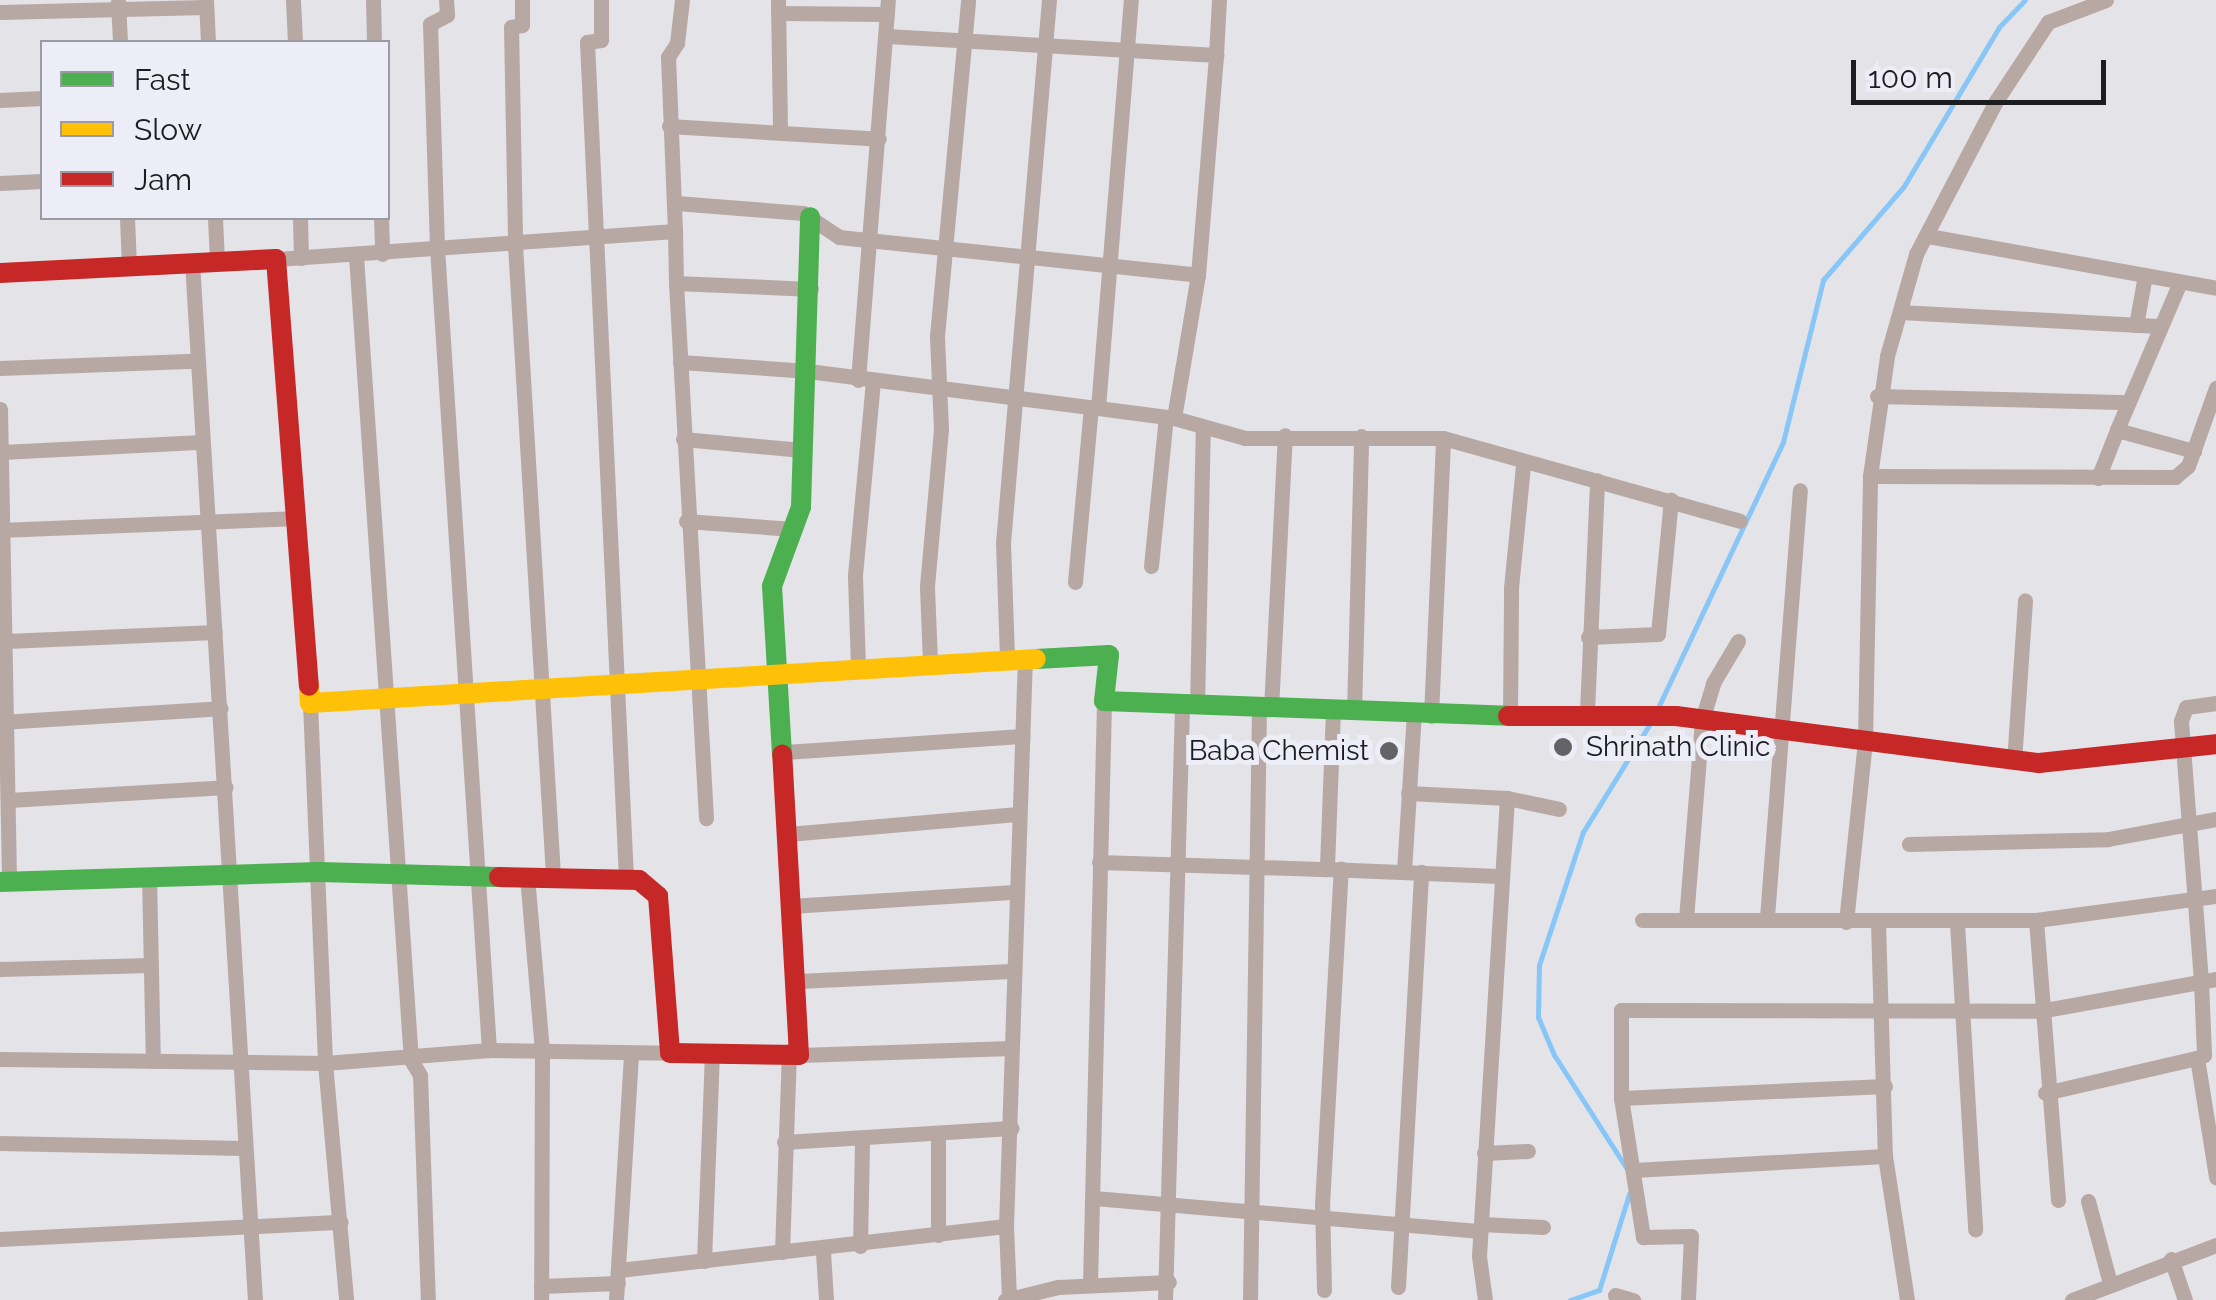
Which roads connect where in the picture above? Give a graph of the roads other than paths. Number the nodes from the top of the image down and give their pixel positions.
1 (293, 0) edge
2 (372, 0) edge
3 (446, 0) edge
4 (522, 0) edge
5 (601, 0) edge
6 (682, 0) edge
7 (968, 0) edge
8 (1049, 0) edge
9 (1132, 0) edge
10 (1220, 0) edge
11 (2106, 0) edge
12 (206, 4) edge
13 (118, 5) edge
14 (778, 6) edge
15 (888, 7) edge
16 (0, 12) edge
17 (888, 36) junction
18 (120, 40) edge
19 (208, 40) edge
20 (294, 40) edge
21 (374, 40) edge
22 (964, 40) junction
23 (1045, 46) junction
24 (1127, 50) junction
25 (1216, 55) junction
26 (40, 98) edge
27 (0, 100) edge
28 (670, 126) junction
29 (780, 132) junction
30 (878, 139) junction
31 (40, 181) edge
32 (0, 184) edge
33 (676, 203) junction
34 (810, 217) junction
35 (127, 220) edge
36 (214, 220) edge
37 (300, 220) edge
38 (381, 220) edge
39 (675, 231) junction
40 (1928, 236) junction
41 (596, 238) junction
42 (872, 240) junction
43 (515, 244) junction
44 (950, 246) junction
45 (438, 248) junction
46 (382, 254) junction
47 (356, 256) junction
48 (301, 258) junction
49 (1029, 258) junction
50 (276, 259) junction
51 (217, 260) junction
52 (192, 262) junction
53 (129, 266) junction
54 (1108, 266) junction
55 (0, 273) edge
56 (1198, 275) junction
57 (2145, 275) junction
58 (2180, 282) junction
59 (676, 283) junction
60 (2216, 288) edge
61 (811, 289) junction
62 (1900, 312) junction
63 (2136, 325) junction
64 (2159, 326) junction
65 (195, 361) junction
66 (680, 362) junction
67 (0, 368) edge
68 (808, 370) junction
69 (866, 381) junction
70 (2216, 388) edge
71 (940, 392) junction
72 (1877, 396) junction
73 (1014, 399) junction
74 (2128, 402) junction
75 (1094, 407) junction
76 (0, 409) edge
77 (1170, 418) junction
78 (1203, 429) junction
79 (2117, 430) junction
80 (1285, 435) junction
81 (1361, 436) junction
82 (1442, 438) junction
83 (683, 439) junction
84 (202, 442) junction
85 (801, 450) junction
86 (2194, 451) junction
87 (2, 452) edge
88 (1523, 464) junction
89 (1870, 476) junction
90 (2098, 478) junction
91 (1597, 480) junction
92 (1800, 490) dead end
93 (1671, 500) junction
94 (294, 518) junction
95 (686, 521) junction
96 (1740, 521) dead end
97 (205, 522) junction
98 (793, 529) junction
99 (2, 530) edge
100 (1151, 566) dead end
101 (1075, 582) dead end
102 (2025, 600) dead end
103 (215, 632) junction
104 (1588, 636) junction
105 (7, 641) junction
106 (1738, 641) dead end
107 (1016, 657) junction
108 (930, 662) junction
109 (858, 666) junction
110 (776, 673) junction
111 (696, 678) junction
112 (618, 681) junction
113 (540, 688) junction
114 (464, 693) junction
115 (388, 698) junction
116 (1104, 701) junction
117 (310, 703) junction
118 (2216, 703) edge
119 (1189, 706) junction
120 (221, 708) junction
121 (1265, 709) junction
122 (1344, 711) junction
123 (1587, 712) junction
124 (1510, 714) junction
125 (1423, 715) junction
126 (1702, 720) junction
127 (4, 721) edge
128 (1778, 731) junction
129 (1022, 736) junction
130 (1865, 740) junction
131 (2216, 744) edge
132 (2182, 747) junction
133 (785, 752) junction
134 (2014, 762) junction
135 (226, 787) junction
136 (1408, 793) junction
137 (1506, 798) junction
138 (9, 800) junction
139 (1559, 810) dead end
140 (1018, 814) junction
141 (706, 818) dead end
142 (2216, 819) edge
143 (2187, 822) junction
144 (788, 834) junction
145 (1909, 844) dead end
146 (1176, 861) junction
147 (1099, 862) junction
148 (1253, 867) junction
149 (1334, 869) junction
150 (319, 872) junction
151 (1412, 872) junction
152 (230, 873) junction
153 (398, 874) junction
154 (475, 874) junction
155 (148, 876) junction
156 (527, 876) junction
157 (553, 876) junction
158 (1499, 876) junction
159 (626, 880) junction
160 (5, 882) edge
161 (1015, 892) junction
162 (2216, 896) edge
163 (2196, 897) junction
164 (790, 906) junction
165 (1767, 917) junction
166 (1686, 919) junction
167 (1642, 920) dead end
168 (2036, 920) junction
169 (1846, 922) junction
170 (1957, 923) junction
171 (1878, 924) junction
172 (150, 965) junction
173 (0, 969) edge
174 (1011, 971) junction
175 (2208, 980) edge
176 (798, 981) junction
177 (1959, 1009) junction
178 (1879, 1012) junction
179 (2040, 1012) junction
180 (1012, 1048) junction
181 (489, 1050) junction
182 (542, 1051) junction
183 (631, 1052) junction
184 (712, 1052) junction
185 (670, 1053) junction
186 (794, 1053) junction
187 (2206, 1055) edge
188 (0, 1058) edge
189 (412, 1060) junction
190 (153, 1061) junction
191 (237, 1062) junction
192 (325, 1063) junction
193 (1884, 1086) junction
194 (2045, 1093) junction
195 (1621, 1098) junction
196 (2211, 1117) edge
197 (1012, 1128) junction
198 (938, 1133) junction
199 (862, 1138) junction
200 (784, 1142) junction
201 (0, 1143) edge
202 (243, 1148) junction
203 (1528, 1151) dead end
204 (1484, 1153) junction
205 (1885, 1156) junction
206 (1634, 1170) junction
207 (2216, 1177) edge
208 (1094, 1198) junction
209 (2058, 1200) dead end
210 (2088, 1200) dead end
211 (1168, 1204) junction
212 (1249, 1212) junction
213 (1322, 1216) junction
214 (341, 1222) junction
215 (1405, 1224) junction
216 (1006, 1226) junction
217 (248, 1227) junction
218 (1544, 1227) dead end
219 (1481, 1228) junction
220 (1976, 1228) dead end
221 (938, 1235) junction
222 (0, 1240) edge
223 (2216, 1245) edge
224 (860, 1246) junction
225 (782, 1252) junction
226 (823, 1252) junction
227 (2171, 1259) junction
228 (704, 1261) junction
229 (1169, 1282) junction
230 (618, 1284) edge
231 (1090, 1284) junction
232 (1398, 1287) dead end
233 (1324, 1290) dead end
234 (2106, 1290) edge
235 (541, 1293) edge
236 (1482, 1294) edge
237 (1615, 1295) dead end
238 (255, 1300) edge
239 (346, 1300) edge
240 (428, 1300) edge
241 (826, 1300) edge
242 (1007, 1300) edge
243 (1165, 1300) edge
244 (1250, 1300) edge
245 (1633, 1300) edge
246 (1688, 1300) edge
247 (1907, 1300) edge
248 (2072, 1300) edge
249 (2185, 1300) edge

1 - 20 street
2 - 21 street
3 - 45 street
4 - 43 street
5 - 41 street
6 - 28 street
7 - 22 street
8 - 23 street
9 - 24 street
10 - 25 street
11 - 40 street
12 - 13 street
12 - 19 street
13 - 16 street
13 - 18 street
14 - 15 street
14 - 29 street
15 - 17 street
17 - 22 street
17 - 30 street
22 - 23 street
22 - 44 street
23 - 24 street
23 - 49 street
24 - 25 street
24 - 54 street
25 - 56 street
26 - 27 street
28 - 29 street
28 - 33 street
29 - 30 street
30 - 42 street
31 - 32 street
33 - 34 street
33 - 39 street
34 - 42 street
34 - 61 street
35 - 53 street
36 - 51 street
37 - 48 street
38 - 46 street
39 - 41 street
39 - 59 street
40 - 57 street
40 - 62 street
41 - 43 street
41 - 112 street
42 - 44 street
42 - 69 street
43 - 45 street
43 - 113 street
44 - 49 street
44 - 71 street
45 - 46 street
45 - 114 street
46 - 47 street
47 - 48 street
47 - 115 street
48 - 50 street
49 - 54 street
49 - 73 street
50 - 51 street
50 - 94 street
51 - 52 street
52 - 53 street
52 - 65 street
53 - 55 street
54 - 56 street
54 - 75 street
56 - 77 street
57 - 58 street
57 - 63 street
58 - 60 street
58 - 64 street
59 - 61 street
59 - 66 street
61 - 68 street
62 - 63 street
62 - 72 street
63 - 64 street
64 - 74 street
65 - 67 street
65 - 84 street
66 - 68 street
66 - 83 street
68 - 69 street
68 - 85 street
69 - 71 street
69 - 109 street
70 - 86 street
71 - 73 street
71 - 108 street
72 - 74 street
72 - 89 street
73 - 75 street
73 - 107 street
74 - 79 street
75 - 77 street
75 - 101 street
76 - 87 street
77 - 78 street
77 - 100 street
78 - 80 street
78 - 119 street
79 - 86 street
79 - 90 street
80 - 81 street
80 - 121 street
81 - 82 street
81 - 122 street
82 - 88 street
82 - 125 street
83 - 85 street
83 - 95 street
84 - 87 street
84 - 97 street
85 - 98 street
86 - 90 street
87 - 99 street
88 - 91 street
88 - 124 street
89 - 90 street
89 - 130 street
91 - 93 street
91 - 104 street
92 - 128 street
93 - 96 street
93 - 104 street
94 - 97 street
94 - 117 street
95 - 98 street
95 - 111 street
97 - 99 street
97 - 103 street
98 - 110 street
99 - 105 street
102 - 134 street
103 - 105 street
103 - 120 street
104 - 123 street
105 - 127 street
106 - 126 street
107 - 108 street
107 - 116 street
107 - 129 street
108 - 109 street
109 - 110 street
110 - 111 street
110 - 133 street
111 - 112 street
111 - 141 street
112 - 113 street
112 - 159 street
113 - 114 street
113 - 157 street
114 - 115 street
114 - 154 street
115 - 117 street
115 - 153 street
116 - 119 street
116 - 147 street
117 - 150 street
118 - 132 street
119 - 121 street
119 - 146 street
120 - 127 street
120 - 135 street
121 - 122 street
121 - 148 street
122 - 125 street
122 - 149 street
123 - 124 street
123 - 126 street
124 - 125 street
125 - 136 street
126 - 128 street
126 - 166 street
127 - 138 street
128 - 130 street
128 - 165 street
129 - 133 street
129 - 140 street
130 - 134 street
130 - 169 street
131 - 132 street
132 - 134 street
132 - 143 street
133 - 144 street
135 - 138 street
135 - 152 street
136 - 137 street
136 - 151 street
137 - 139 street
137 - 158 street
138 - 160 street
140 - 144 street
140 - 161 street
142 - 143 street
143 - 145 street
143 - 163 street
144 - 164 street
146 - 147 street
146 - 148 street
146 - 211 street
147 - 208 street
148 - 149 street
148 - 212 street
149 - 151 street
149 - 213 street
150 - 152 street
150 - 153 street
150 - 192 street
151 - 158 street
151 - 215 street
152 - 155 street
152 - 191 street
153 - 154 street
153 - 189 street
154 - 156 street
154 - 181 street
155 - 160 street
155 - 172 street
156 - 157 street
156 - 182 street
157 - 159 street
158 - 204 street
159 - 185 street
161 - 164 street
161 - 174 street
162 - 163 street
163 - 168 street
163 - 175 street
164 - 176 street
165 - 166 street
165 - 169 street
166 - 167 street
168 - 170 street
168 - 179 street
169 - 171 street
170 - 171 street
170 - 177 street
171 - 178 street
172 - 173 street
172 - 190 street
174 - 176 street
174 - 180 street
175 - 179 street
175 - 187 street
176 - 186 street
177 - 178 street
177 - 179 street
177 - 220 street
178 - 193 street
178 - 195 street
179 - 194 street
180 - 186 street
180 - 197 street
181 - 182 street
181 - 189 street
182 - 183 street
182 - 235 street
183 - 185 street
183 - 230 street
184 - 185 street
184 - 186 street
184 - 228 street
186 - 200 street
187 - 194 street
187 - 196 street
188 - 190 street
189 - 192 street
189 - 240 street
190 - 191 street
191 - 192 street
191 - 202 street
192 - 214 street
193 - 195 street
193 - 205 street
194 - 209 street
195 - 206 street
196 - 207 street
197 - 198 street
197 - 216 street
198 - 199 street
198 - 221 street
199 - 200 street
199 - 224 street
200 - 225 street
201 - 202 street
202 - 217 street
203 - 204 street
204 - 219 street
205 - 206 street
205 - 247 street
206 - 246 street
208 - 211 street
208 - 231 street
210 - 234 street
211 - 212 street
211 - 229 street
212 - 213 street
212 - 244 street
213 - 215 street
213 - 233 street
214 - 217 street
214 - 239 street
215 - 219 street
215 - 232 street
216 - 221 street
216 - 242 street
217 - 222 street
217 - 238 street
218 - 219 street
219 - 236 street
221 - 224 street
223 - 227 street
224 - 226 street
225 - 226 street
225 - 228 street
226 - 241 street
227 - 234 street
227 - 249 street
228 - 230 street
229 - 231 street
229 - 243 street
230 - 235 street
231 - 242 street
234 - 248 street
237 - 245 street

